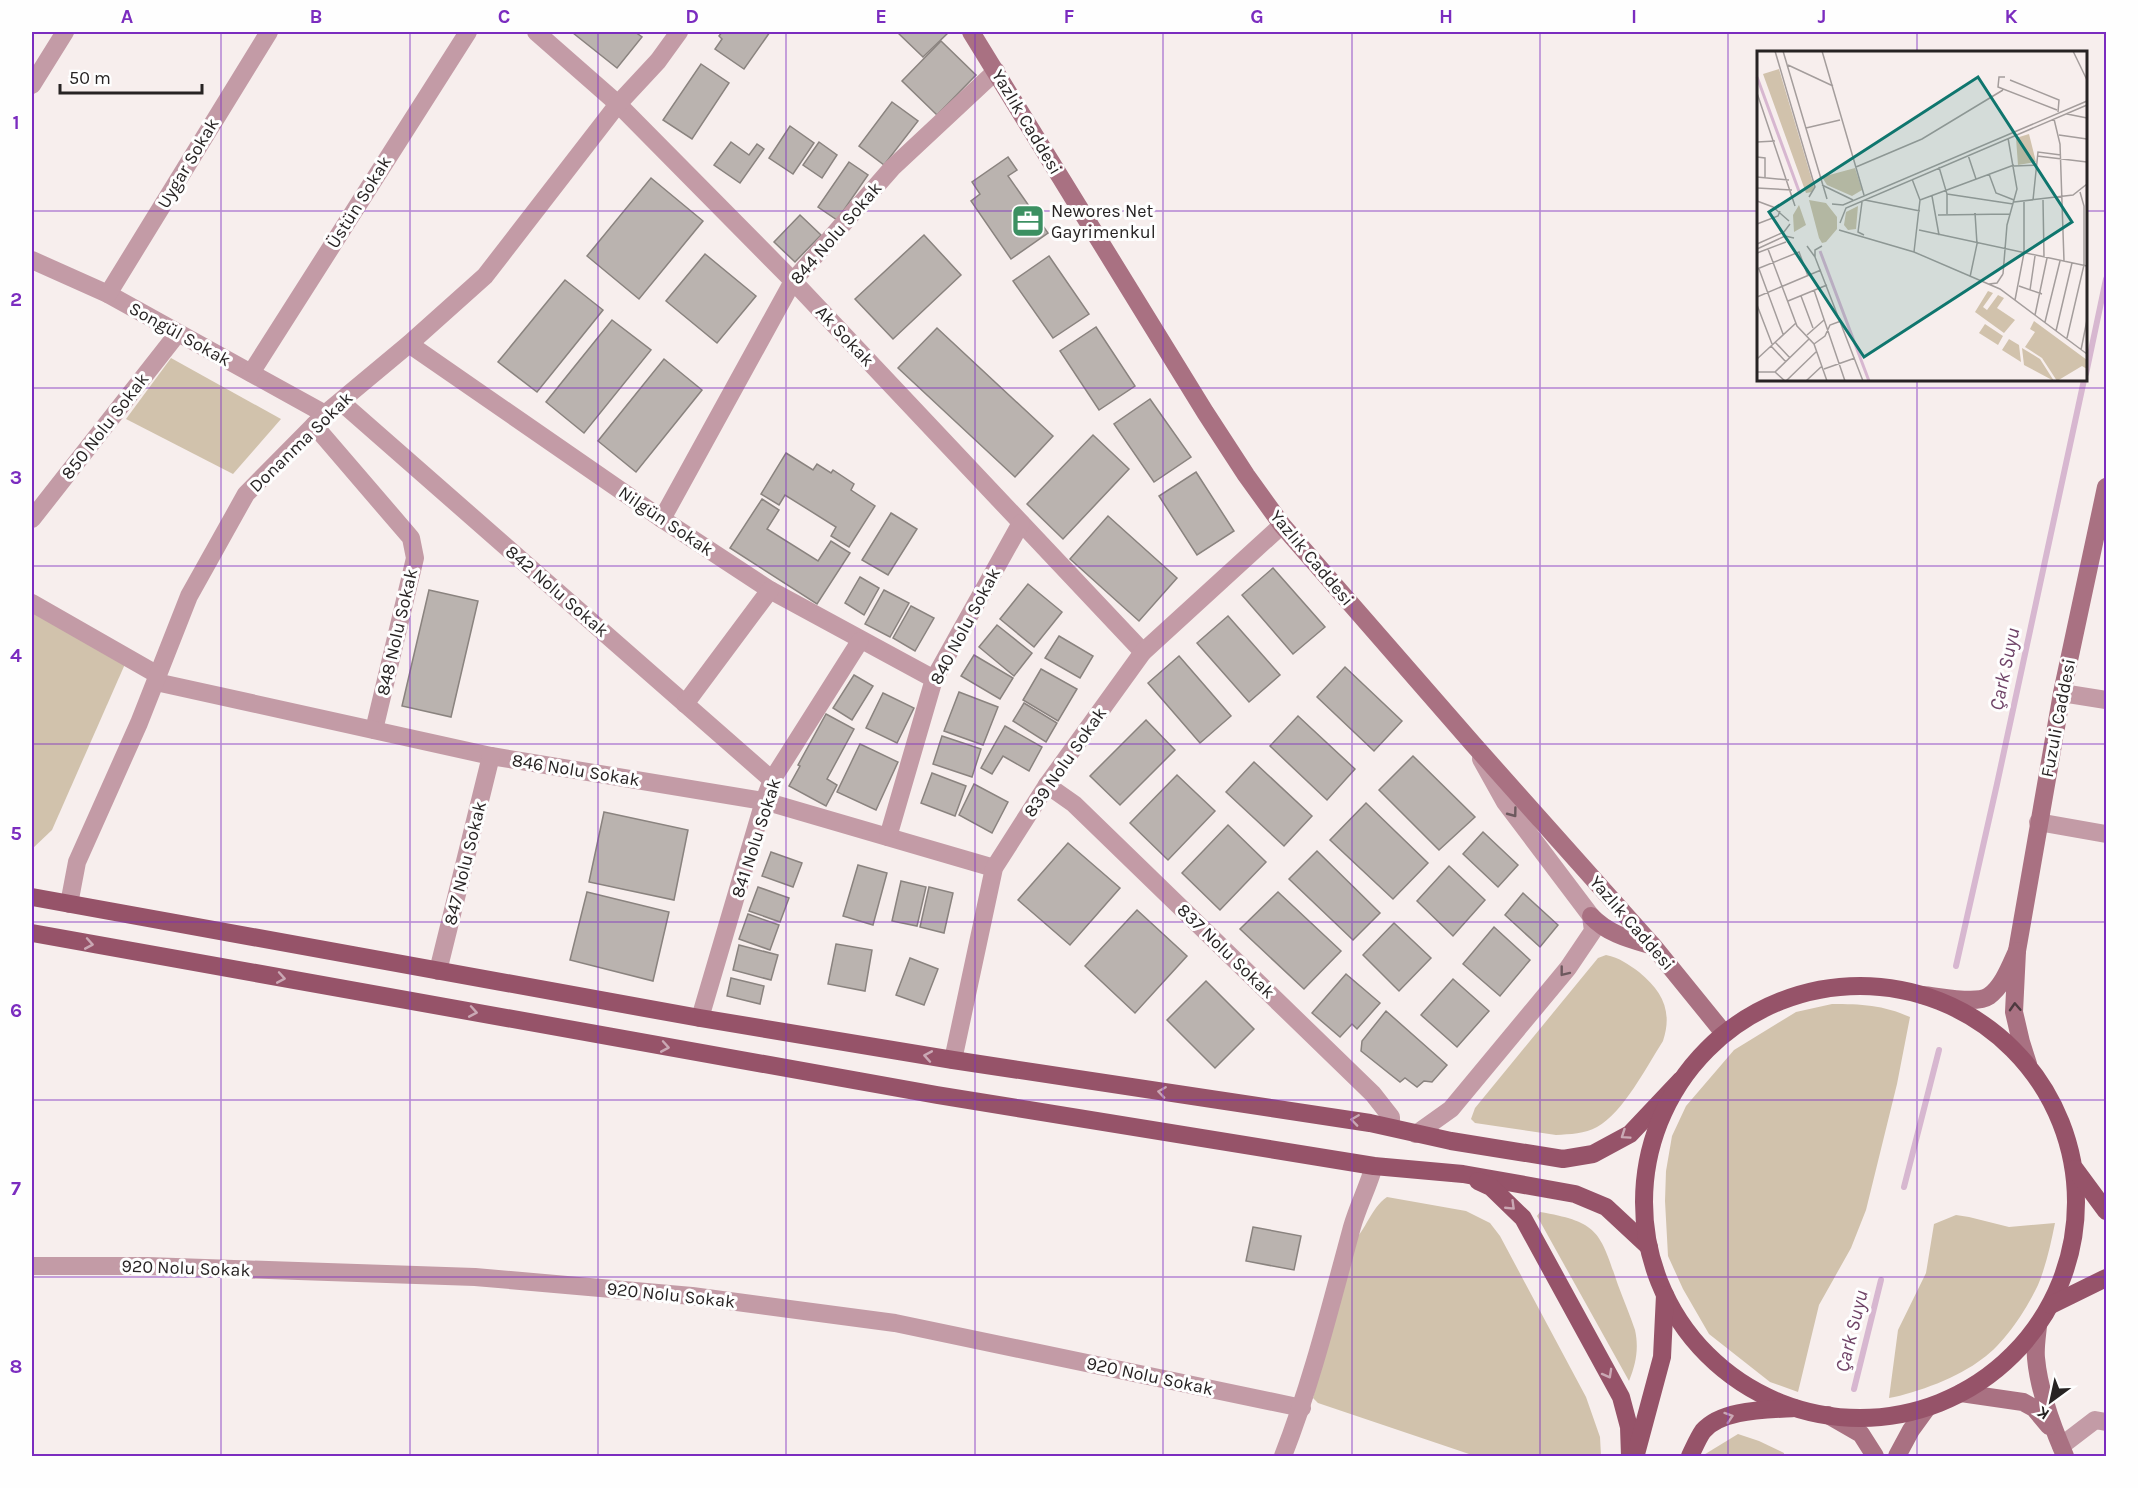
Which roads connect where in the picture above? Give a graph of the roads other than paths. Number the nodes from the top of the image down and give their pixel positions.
1 (65, 32) edge
2 (269, 32) edge
3 (468, 32) edge
4 (536, 32) edge
5 (679, 32) edge
6 (971, 32) edge
7 (996, 71) junction
8 (32, 85) edge
9 (618, 104) junction
10 (32, 260) edge
11 (793, 280) junction
12 (108, 294) junction
13 (178, 333) junction
14 (409, 344) junction
15 (251, 373) junction
16 (341, 402) junction
17 (320, 419) junction
18 (2106, 487) edge
19 (32, 519) edge
20 (662, 519) junction
21 (1021, 523) junction
22 (1282, 525) junction
23 (770, 590) junction
24 (32, 603) edge
25 (860, 641) junction
26 (1143, 652) junction
27 (157, 678) junction
28 (934, 679) junction
29 (2062, 693) junction
30 (2106, 700) edge
31 (686, 704) junction
32 (374, 730) junction
33 (1473, 744) junction
34 (491, 756) junction
35 (772, 780) junction
36 (1047, 785) junction
37 (764, 801) junction
38 (2038, 822) junction
39 (2106, 834) edge
40 (888, 837) junction
41 (994, 868) junction
42 (32, 897) edge
43 (69, 904) junction
44 (1591, 916) junction
45 (32, 933) edge
46 (1654, 947) junction
47 (2017, 951) junction
48 (438, 971) junction
49 (1922, 995) junction
50 (700, 1018) junction
51 (1723, 1032) junction
52 (952, 1060) junction
53 (2028, 1064) junction
54 (1681, 1080) junction
55 (1390, 1127) junction
56 (1416, 1134) junction
57 (1374, 1166) junction
58 (2074, 1168) junction
59 (1463, 1174) junction
60 (2106, 1211) edge
61 (1649, 1247) junction
62 (32, 1266) edge
63 (2106, 1278) edge
64 (1665, 1295) junction
65 (2051, 1305) junction
66 (2038, 1326) junction
67 (1961, 1393) junction
68 (1796, 1407) junction
69 (1302, 1408) junction
70 (1927, 1408) junction
71 (1828, 1415) junction
72 (2106, 1422) edge
73 (2060, 1445) edge
74 (1282, 1456) edge
75 (1630, 1456) edge
76 (1635, 1456) edge
77 (1690, 1456) edge
78 (1875, 1456) edge
79 (1898, 1456) edge

1 - 8 street
2 - 12 street, Uygar Sokak
3 - 15 street, Üstün Sokak
4 - 9 street, Ak Sokak
5 - 9 street, Donanma Sokak
6 - 7 main road, Yazlık Caddesi
7 - 11 street, 844 Nolu Sokak
7 - 22 main road, Yazlık Caddesi
9 - 11 street, Ak Sokak
9 - 14 street, Donanma Sokak
10 - 12 street, Songül Sokak
11 - 20 street, 844 Nolu Sokak
11 - 21 street, Ak Sokak
12 - 13 street, Songül Sokak
13 - 15 street, Songül Sokak
13 - 19 street, 850 Nolu Sokak
14 - 16 street, Donanma Sokak
14 - 20 street, Nilgün Sokak
15 - 17 street, Songül Sokak
16 - 17 street, Donanma Sokak
16 - 31 street, 842 Nolu Sokak
17 - 27 street, Donanma Sokak
17 - 32 street, 848 Nolu Sokak
18 - 29 main road, Fuzuli Caddesi
20 - 23 street, Nilgün Sokak
21 - 26 street, Ak Sokak
21 - 28 street, 840 Nolu Sokak
22 - 26 street, 839 Nolu Sokak
22 - 33 main road, Yazlık Caddesi
23 - 25 street, Nilgün Sokak
23 - 31 street
24 - 27 street, 846 Nolu Sokak
25 - 28 street, Nilgün Sokak
25 - 35 street, 841 Nolu Sokak
26 - 36 street, 839 Nolu Sokak
27 - 32 street, 846 Nolu Sokak
27 - 43 street, Donanma Sokak
28 - 40 street, 840 Nolu Sokak
29 - 30 street
29 - 38 main road, Fuzuli Caddesi
31 - 35 street, 842 Nolu Sokak
32 - 34 street, 846 Nolu Sokak
33 -> 44 street
33 - 46 main road, Yazlık Caddesi
34 - 37 street, 846 Nolu Sokak
34 - 48 street, 847 Nolu Sokak
35 - 37 street, 841 Nolu Sokak
36 - 41 street, 839 Nolu Sokak
36 - 55 street, 837 Nolu Sokak
37 - 40 street, 846 Nolu Sokak
37 - 50 street, 841 Nolu Sokak
38 - 39 street
38 - 47 main road, Fuzuli Caddesi
40 - 41 street, 846 Nolu Sokak
41 - 52 street, 839 Nolu Sokak
42 - 43 main road
43 - 48 main road
44 - 46 main road
44 -> 56 street
45 -> 57 main road
46 - 51 main road, Yazlık Caddesi
47 - 49 main road
53 -> 47 main road
48 - 50 main road
49 - 51 main road
49 - 53 main road
52 -> 50 main road
51 - 54 main road
55 -> 52 main road
53 - 58 main road
54 -> 56 main road
54 - 61 main road
55 - 56 main road
57 - 59 main road
57 - 69 street
58 - 60 main road
58 - 65 main road
59 - 61 main road
59 -> 75 main road
61 - 64 main road
62 - 69 street, 920 Nolu Sokak
63 - 65 main road
64 - 68 main road
64 - 76 main road
65 - 66 main road
66 - 67 main road
66 - 73 main road
67 - 70 main road
67 - 73 main road
68 - 71 main road
77 -> 68 main road
69 - 74 street
70 - 71 main road
70 - 79 main road
71 - 78 main road
72 - 73 street

